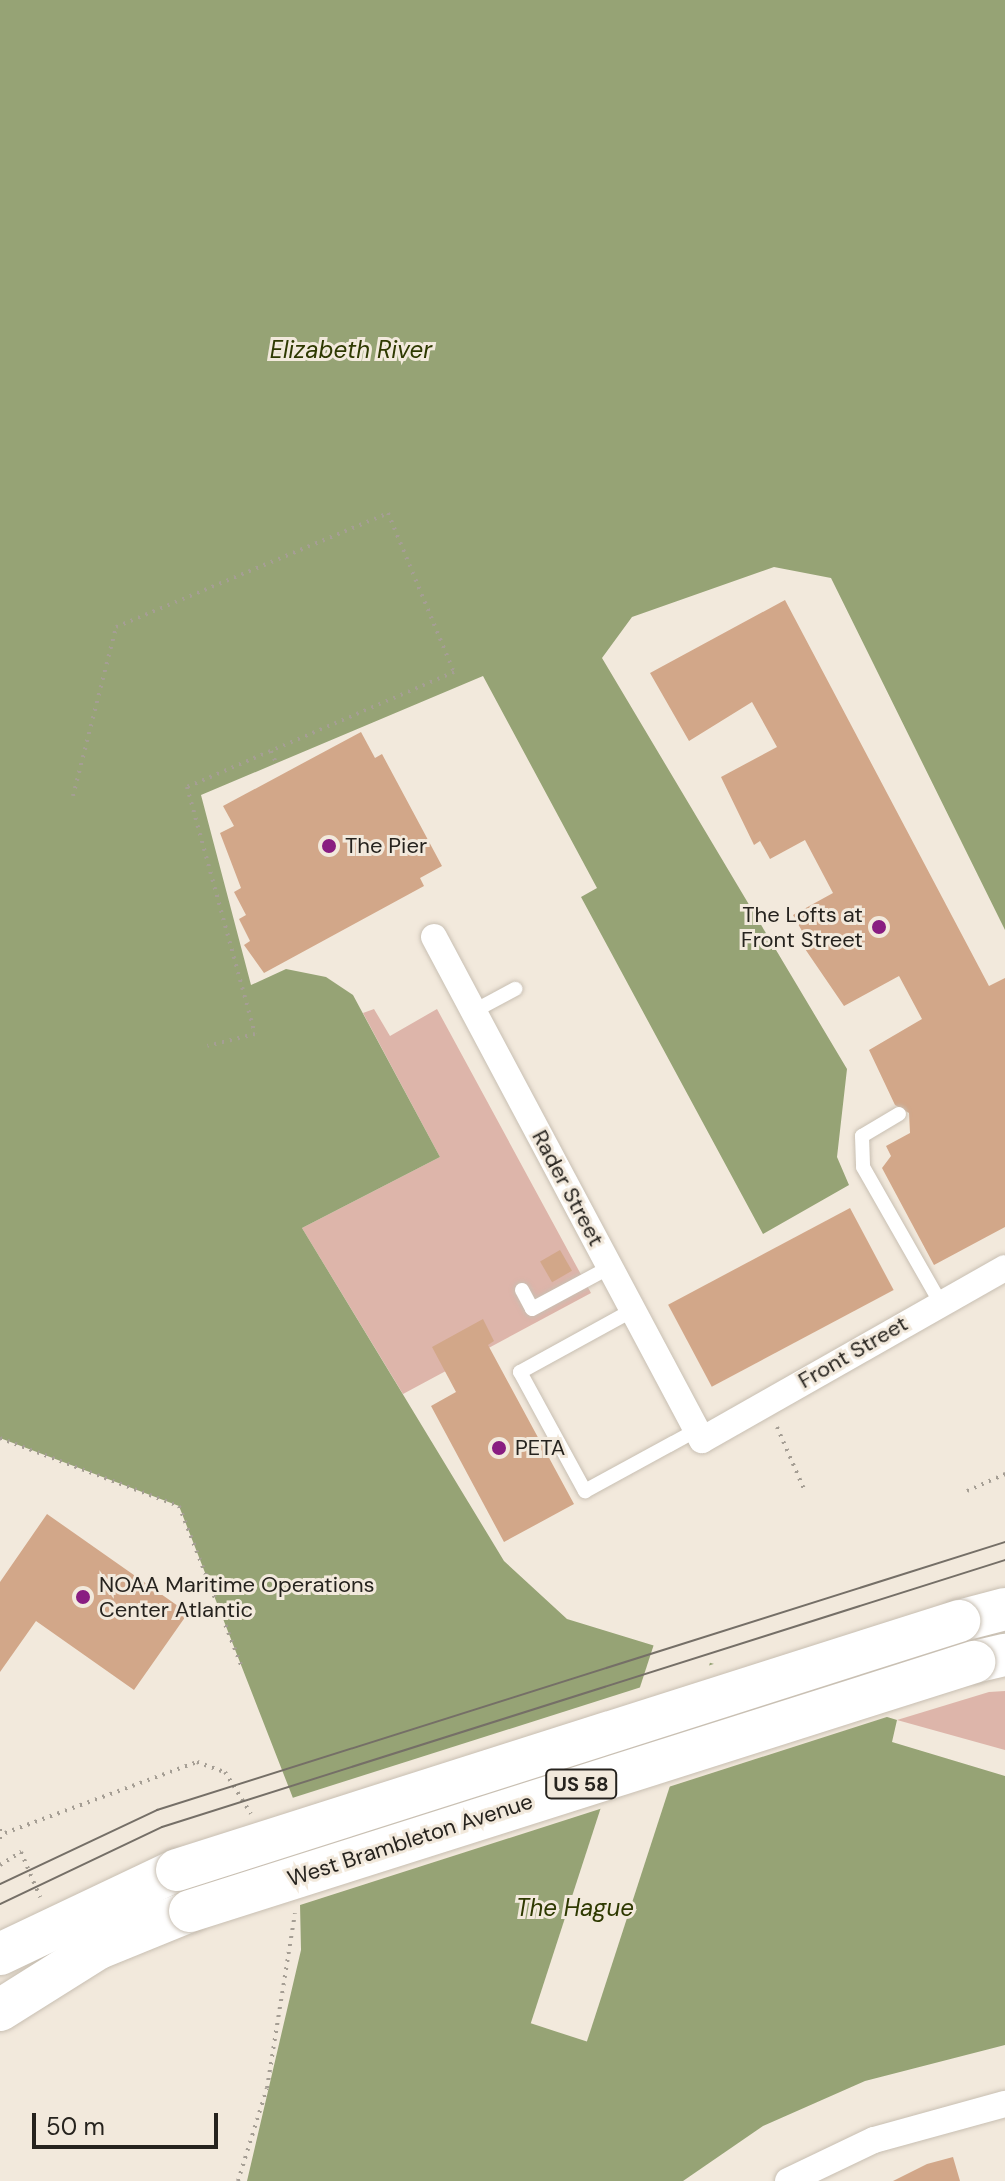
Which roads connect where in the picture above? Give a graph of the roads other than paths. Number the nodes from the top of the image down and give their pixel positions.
1 (434, 937) dead end
2 (515, 989) dead end
3 (474, 1011) junction
4 (899, 1114) dead end
5 (610, 1267) junction
6 (1005, 1268) edge
7 (522, 1290) dead end
8 (940, 1302) junction
9 (633, 1310) junction
10 (700, 1435) junction
11 (581, 1484) junction
12 (567, 1491) dead end
13 (1005, 1609) edge
14 (989, 1658) edge
15 (0, 1954) edge
16 (0, 2010) edge
17 (1005, 2104) edge
18 (788, 2181) edge

1 - 3 street, Rader Street
2 - 3 lane
3 - 5 street, Rader Street
4 - 8 lane
5 - 7 lane
5 - 9 street, Rader Street
6 - 8 street, Front Street
8 - 10 street, Front Street
9 - 10 street, Rader Street
9 - 11 lane
10 - 11 lane
11 - 12 lane
13 - 15 main road, West Brambleton Avenue / US 58, bridge
14 - 16 main road, West Brambleton Avenue / US 58, bridge
17 - 18 street

